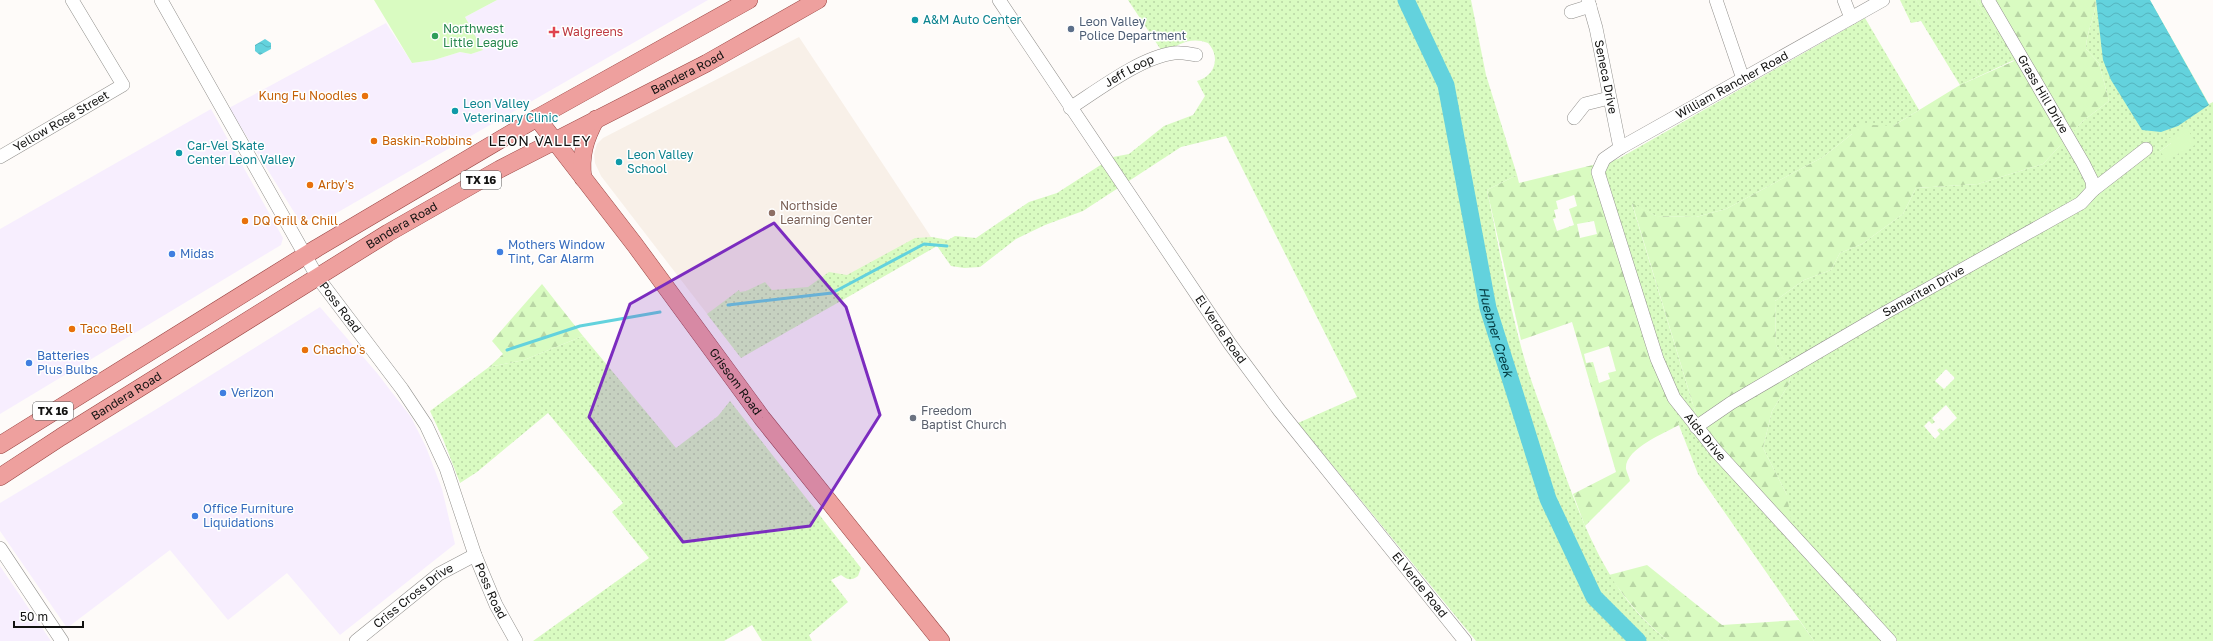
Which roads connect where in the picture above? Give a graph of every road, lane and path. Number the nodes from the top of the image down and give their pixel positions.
1 (72, 0) edge
2 (161, 0) edge
3 (749, 0) edge
4 (818, 0) edge
5 (999, 0) edge
6 (1716, 0) edge
7 (1844, 0) edge
8 (1883, 0) edge
9 (1988, 0) edge
10 (1589, 3) edge
11 (1571, 12) dead end
12 (1851, 18) junction
13 (1196, 55) dead end
14 (1742, 79) junction
15 (1609, 98) junction
16 (1070, 108) junction
17 (537, 118) junction
18 (1574, 118) dead end
19 (596, 119) junction
20 (555, 141) junction
21 (1620, 148) junction
22 (2146, 149) dead end
23 (0, 157) edge
24 (583, 179) junction
25 (1601, 184) joint
26 (2093, 190) junction
27 (305, 255) junction
28 (318, 278) junction
29 (140, 356) junction
30 (155, 379) junction
31 (1696, 427) junction
32 (0, 445) edge
33 (0, 477) edge
34 (0, 548) edge
35 (475, 555) junction
36 (62, 641) edge
37 (356, 641) edge
38 (516, 641) edge
39 (941, 641) edge
40 (1465, 641) edge
41 (1890, 641) edge

1 - 23 street, Yellow Rose Street
2 - 27 street, Poss Road
3 - 17 main road, Bandera Road / TX 16
4 - 19 main road, Bandera Road / TX 16
5 - 16 street, El Verde Road
6 - 14 street
7 - 12 street
8 - 12 street, William Rancher Road
9 - 26 street, Grass Hill Drive
10 - 11 street, Seneca Drive
10 - 15 street, Seneca Drive
12 - 14 street, William Rancher Road
13 - 16 street, Jeff Loop
14 - 21 street, William Rancher Road
15 - 18 street
15 - 21 street, Seneca Drive
16 - 40 street, El Verde Road
17 - 20 main road, Grissom Road
17 - 27 main road, Bandera Road / TX 16
19 - 20 main road, Bandera Road / TX 16
19 - 24 main road
20 - 24 main road, Grissom Road
20 - 28 main road, Bandera Road / TX 16
21 - 25 street, William Rancher Road
22 - 26 street, Samaritan Drive
24 - 39 main road, Grissom Road
25 - 31 street, Aids Drive
26 - 31 street, Samaritan Drive
27 - 28 street, Poss Road
27 - 29 main road, Bandera Road / TX 16
28 - 30 main road, Bandera Road / TX 16
28 - 35 street, Poss Road
29 - 30 main road
29 - 32 main road, Bandera Road / TX 16
30 - 33 main road, Bandera Road / TX 16
31 - 41 street, Aids Drive
34 - 36 street
35 - 37 street, Criss Cross Drive
35 - 38 street, Poss Road

